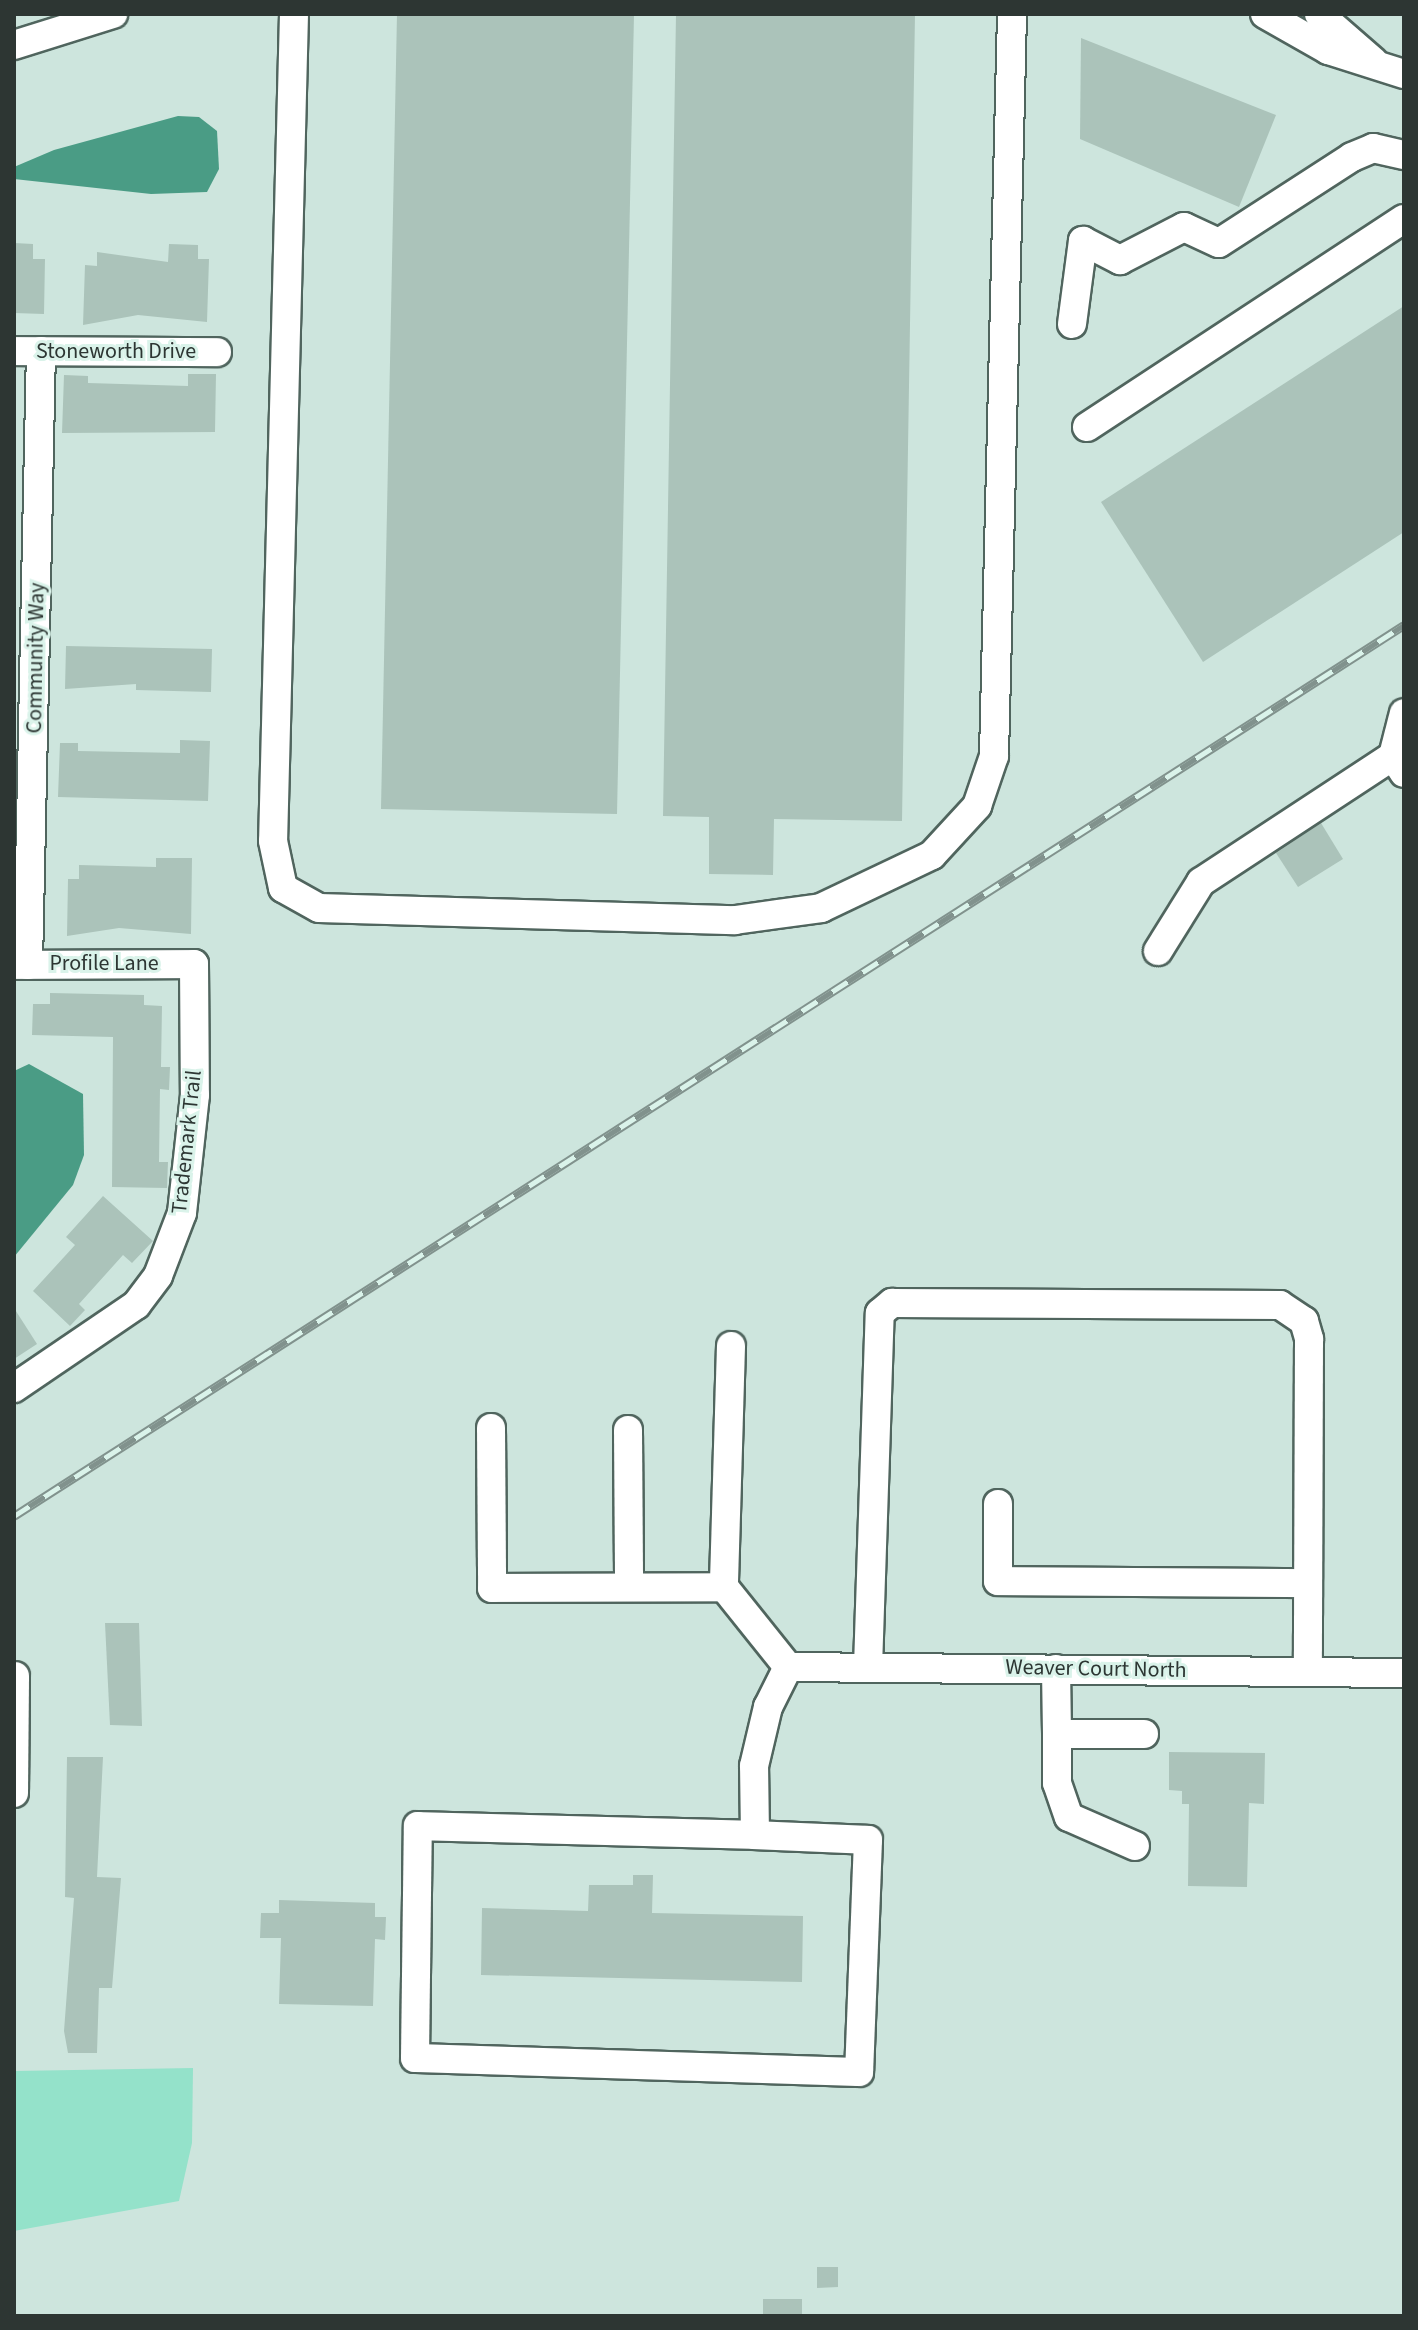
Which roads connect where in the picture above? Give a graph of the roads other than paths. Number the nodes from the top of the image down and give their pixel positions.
1 (113, 14) edge
2 (294, 14) edge
3 (1012, 14) edge
4 (1265, 14) edge
5 (1319, 14) edge
6 (14, 45) edge
7 (1374, 61) junction
8 (1404, 74) edge
9 (1404, 155) edge
10 (1404, 219) edge
11 (1072, 324) dead end
12 (27, 351) edge
13 (217, 352) dead end
14 (1087, 427) dead end
15 (1404, 713) edge
16 (25, 716) edge
17 (1398, 764) edge
18 (1158, 951) dead end
19 (194, 964) joint
20 (21, 965) edge
21 (731, 1346) dead end
22 (14, 1388) edge
23 (491, 1428) dead end
24 (628, 1430) dead end
25 (998, 1504) dead end
26 (1308, 1583) junction
27 (629, 1587) junction
28 (724, 1587) junction
29 (788, 1667) junction
30 (868, 1667) junction
31 (1056, 1669) junction
32 (1308, 1672) junction
33 (1404, 1673) edge
34 (15, 1676) edge
35 (1057, 1734) junction
36 (1144, 1734) dead end
37 (14, 1793) edge
38 (755, 1835) junction
39 (1135, 1846) dead end

1 - 6 street
2 - 3 street
4 - 7 street
5 - 7 street
7 - 8 street
9 - 11 street
10 - 14 street
12 - 13 street, Stoneworth Drive
12 - 16 street, Community Way
15 - 17 street
16 - 20 street, Community Way
17 - 18 street
19 - 20 street, Profile Lane
19 - 22 street, Trademark Trail
21 - 28 street
23 - 27 street
24 - 27 street
25 - 26 street
26 - 30 street
26 - 32 street
27 - 28 street
28 - 29 street
29 - 30 street, Weaver Court North
29 - 38 street
30 - 31 street, Weaver Court North
31 - 32 street, Weaver Court North
31 - 35 street
32 - 33 street, Weaver Court North
34 - 37 street
35 - 36 street
35 - 39 street
38 - 38 street

